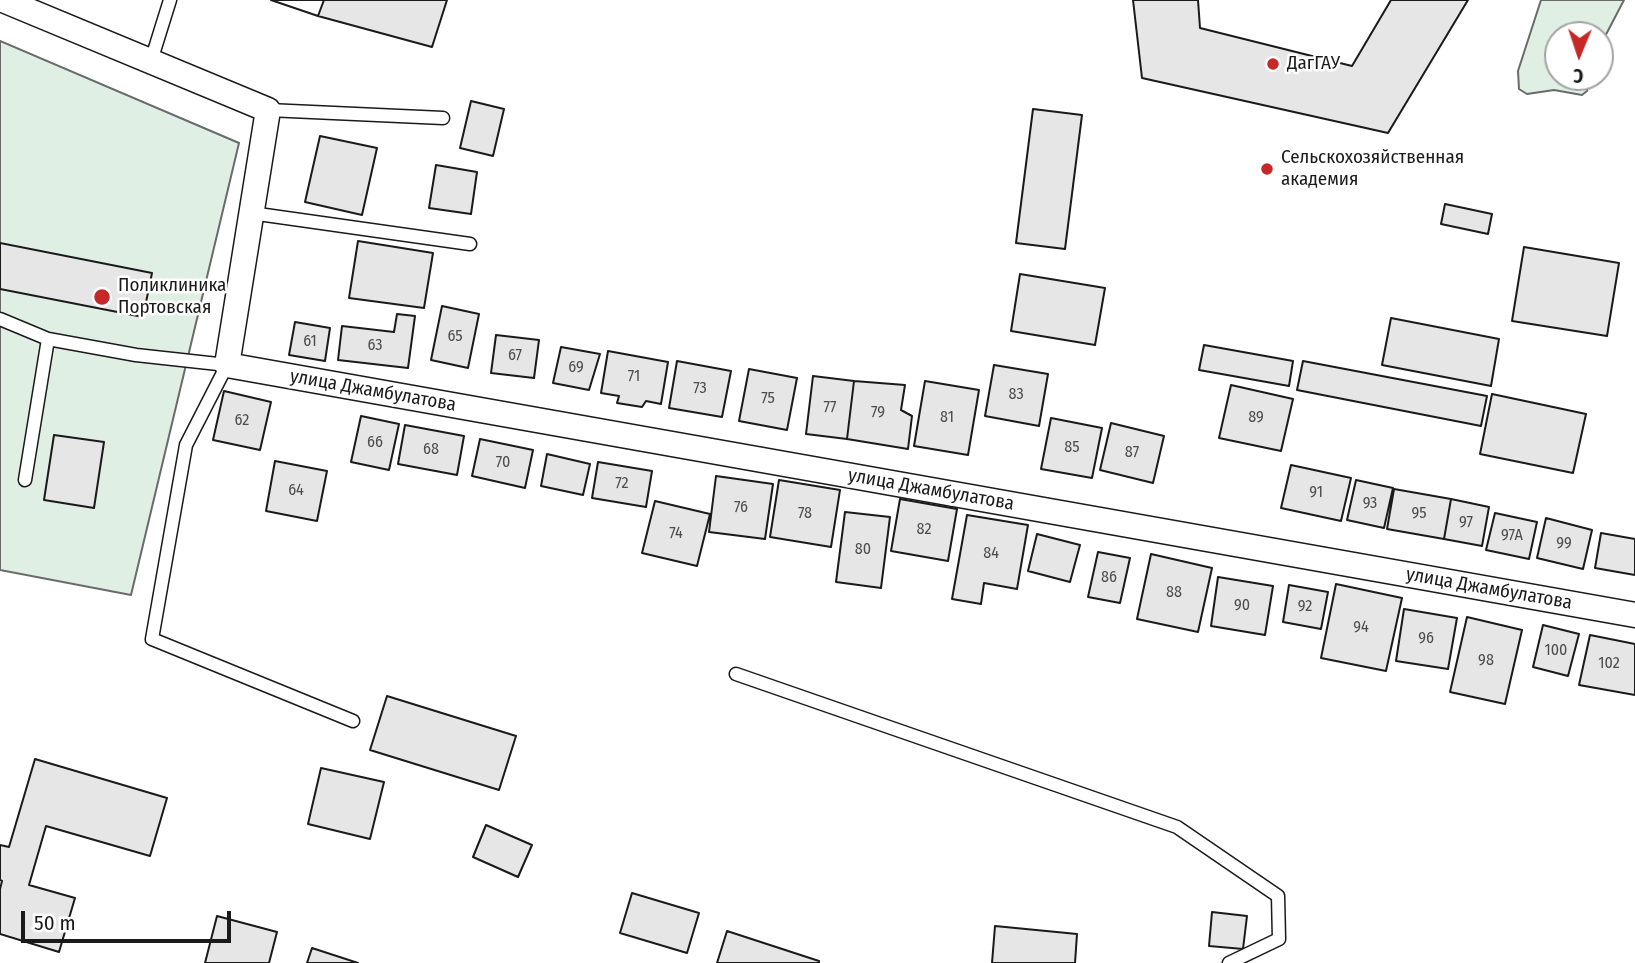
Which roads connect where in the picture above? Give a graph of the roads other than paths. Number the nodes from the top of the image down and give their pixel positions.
1 (3, 0) edge
2 (170, 0) edge
3 (151, 61) junction
4 (268, 110) junction
5 (443, 118) dead end
6 (251, 213) junction
7 (470, 244) dead end
8 (0, 319) edge
9 (48, 339) junction
10 (227, 365) junction
11 (25, 480) dead end
12 (1635, 615) edge
13 (736, 674) dead end
14 (353, 720) dead end
15 (1228, 963) edge

1 - 3 street
2 - 3 lane
3 - 4 street
4 - 5 lane
4 - 6 street
6 - 7 lane
6 - 10 street
8 - 9 lane
9 - 10 lane
9 - 11 lane
10 - 12 street, улица Джамбулатова
10 - 14 lane
13 - 15 lane

